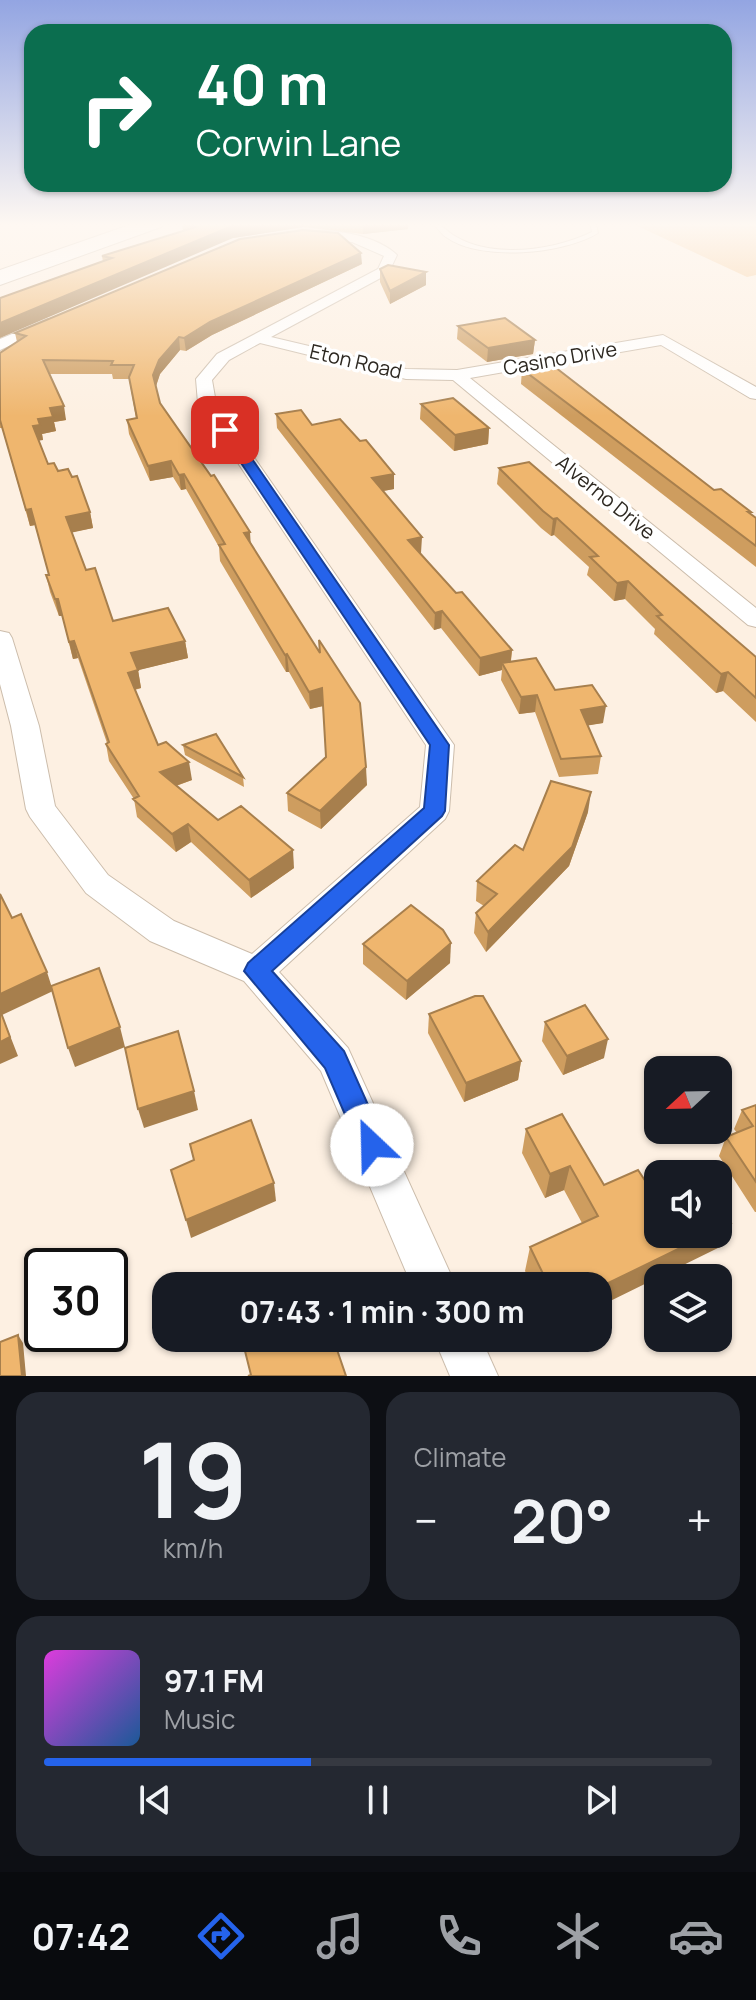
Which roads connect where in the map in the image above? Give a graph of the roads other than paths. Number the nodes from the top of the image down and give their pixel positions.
1 (352, 287) edge
2 (55, 320) edge
3 (256, 338) junction
4 (0, 345) edge
5 (457, 375) junction
6 (756, 394) edge
7 (756, 620) edge
8 (0, 638) edge
9 (256, 971) junction
10 (428, 1272) edge
11 (463, 1352) edge
12 (474, 1376) edge

1 - 3 street
2 - 4 street
3 - 5 street, Eton Road
3 - 9 street
5 - 6 street, Casino Drive
5 - 7 street, Alverno Drive
8 - 9 street
9 - 10 street
11 - 12 street

